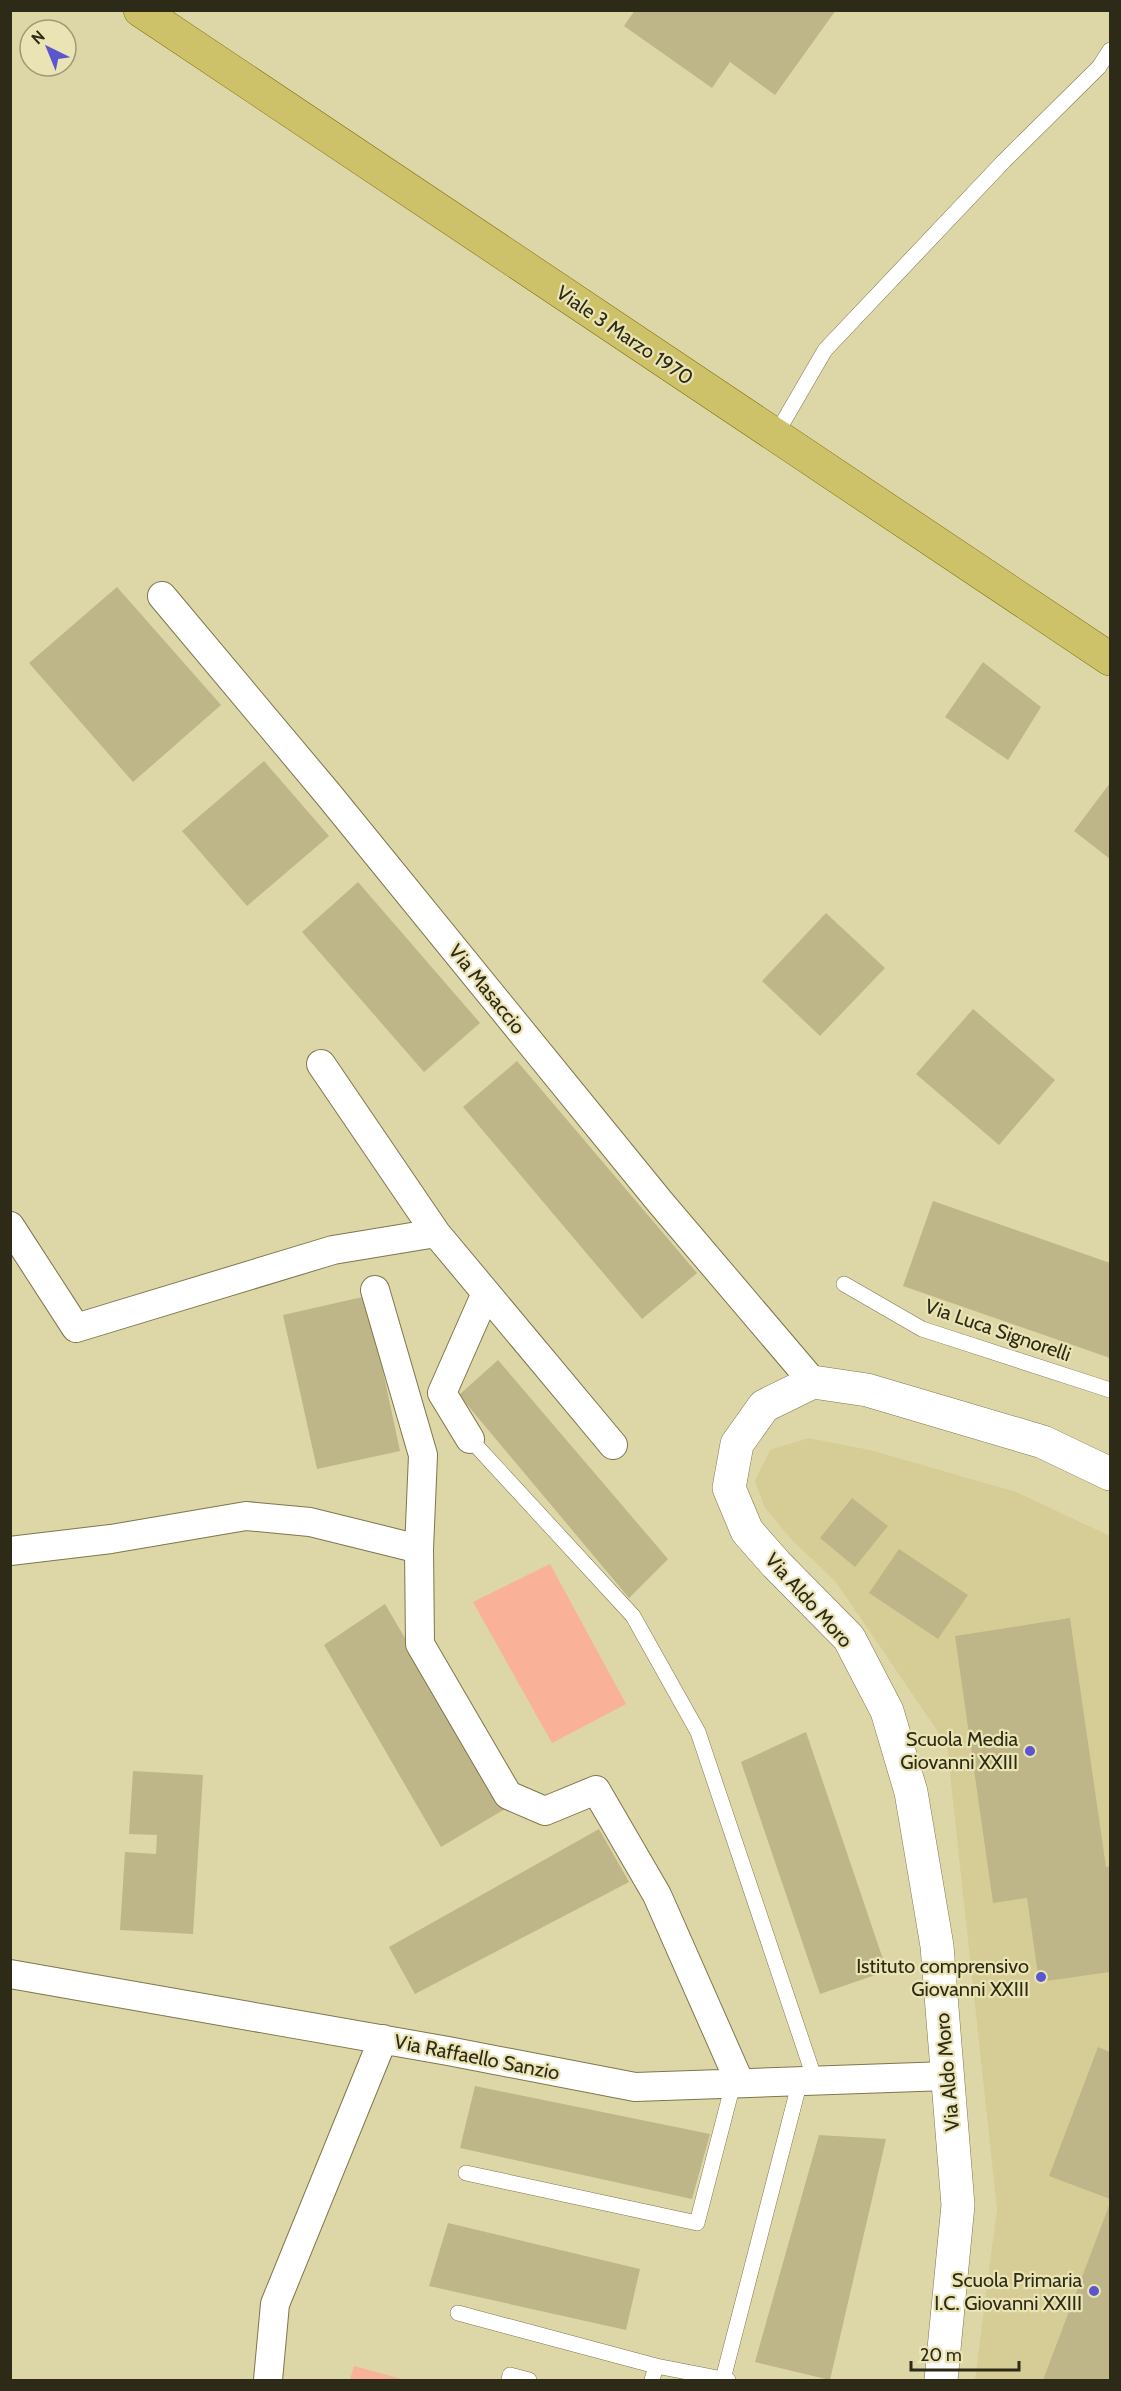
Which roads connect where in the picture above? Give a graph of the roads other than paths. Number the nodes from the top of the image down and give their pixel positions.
1 (140, 10) edge
2 (1110, 50) edge
3 (775, 436) junction
4 (162, 596) dead end
5 (1110, 659) edge
6 (321, 1064) dead end
7 (10, 1226) edge
8 (436, 1233) junction
9 (844, 1284) dead end
10 (375, 1290) dead end
11 (486, 1293) junction
12 (813, 1382) junction
13 (1110, 1390) edge
14 (470, 1439) joint
15 (613, 1445) dead end
16 (1110, 1474) edge
17 (419, 1549) junction
18 (10, 1551) edge
19 (10, 1974) edge
20 (383, 2039) junction
21 (947, 2076) junction
22 (808, 2080) junction
23 (736, 2083) junction
24 (466, 2173) dead end
25 (458, 2313) dead end
26 (654, 2373) edge
27 (268, 2380) edge
28 (508, 2380) edge
29 (529, 2380) edge
30 (725, 2380) edge
31 (941, 2380) edge

1 - 3 main road, Viale 3 Marzo 1970
2 - 3 lane
3 - 5 main road, Viale 3 Marzo 1970
4 - 12 street, Via Masaccio
6 - 8 street
7 - 8 street
8 - 11 street
9 - 13 lane, Via Luca Signorelli
10 - 17 street
11 - 14 street
11 - 15 street
12 - 16 street
12 - 21 street, Via Aldo Moro
14 - 22 lane
17 - 18 street
17 - 23 street
19 - 20 street, Via Raffaello Sanzio
20 - 23 street, Via Raffaello Sanzio
20 - 27 street
21 - 22 street, Via Raffaello Sanzio
21 - 31 street, Via Aldo Moro
22 - 23 street, Via Raffaello Sanzio
22 - 30 lane
23 - 24 lane
25 - 26 lane
26 - 30 lane
28 - 29 lane

